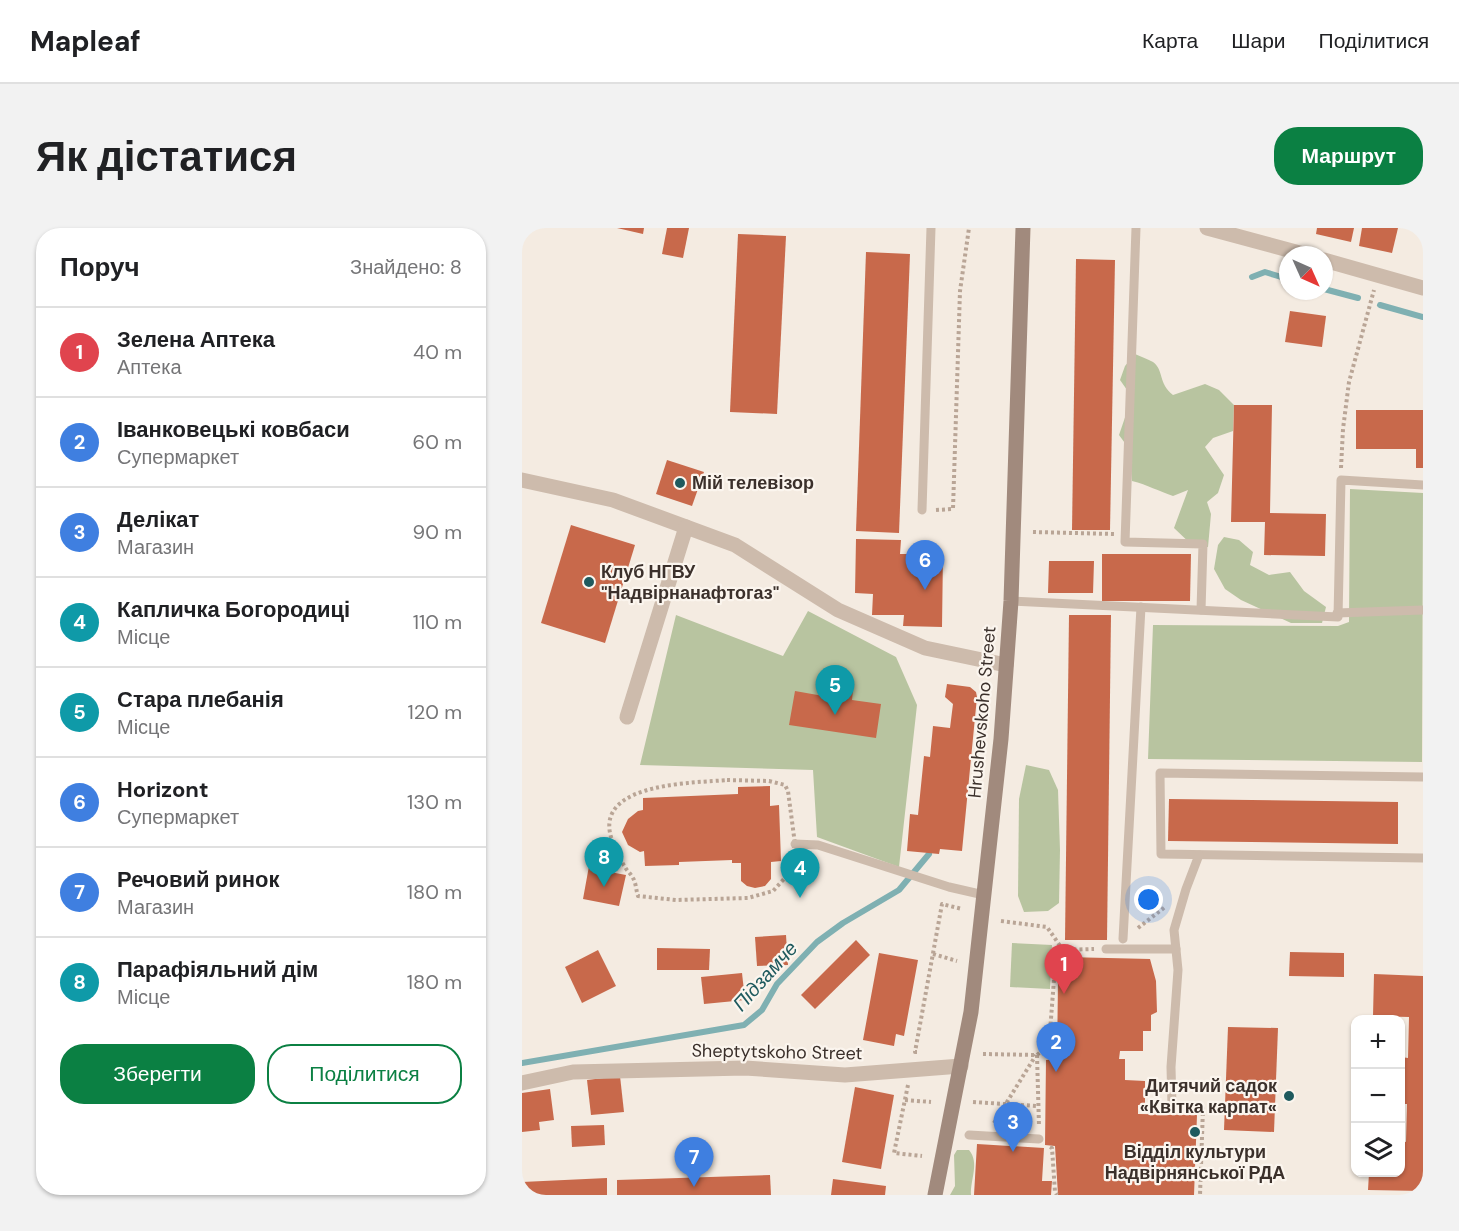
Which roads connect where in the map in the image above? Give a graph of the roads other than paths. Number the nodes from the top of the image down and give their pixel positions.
1 (931, 228) edge
2 (1023, 228) edge
3 (1136, 228) edge
4 (1207, 228) edge
5 (1279, 247) edge
6 (1333, 263) edge
7 (1423, 288) edge
8 (522, 480) edge
9 (1423, 484) edge
10 (922, 510) dead end
11 (686, 527) junction
12 (1011, 601) junction
13 (1141, 608) junction
14 (1201, 610) junction
15 (1423, 610) edge
16 (1338, 613) junction
17 (1006, 665) junction
18 (627, 717) dead end
19 (1423, 777) edge
20 (795, 844) road end
21 (1199, 855) junction
22 (1423, 858) edge
23 (984, 895) junction
24 (1123, 939) road end
25 (1106, 949) road end
26 (1176, 949) junction
27 (961, 1066) junction
28 (522, 1083) edge
29 (1172, 1106) road end
30 (969, 1135) dead end
31 (1039, 1138) road end
32 (935, 1195) edge

1 - 10 lane
2 - 12 street, Hrushevskoho Street
3 - 14 lane
4 - 5 street
6 - 7 street
8 - 11 street
9 - 16 lane
11 - 17 street
11 - 18 street
12 - 13 lane
12 - 17 street, Hrushevskoho Street
13 - 14 lane
13 - 24 lane
14 - 16 lane
15 - 16 lane
17 - 23 street, Hrushevskoho Street
19 - 21 lane
20 - 23 lane
21 - 22 lane
21 - 26 lane
23 - 27 street, Hrushevskoho Street
25 - 26 lane
26 - 29 lane
27 - 28 street, Sheptytskoho Street
27 - 32 street, Hrushevskoho Street
30 - 31 lane

